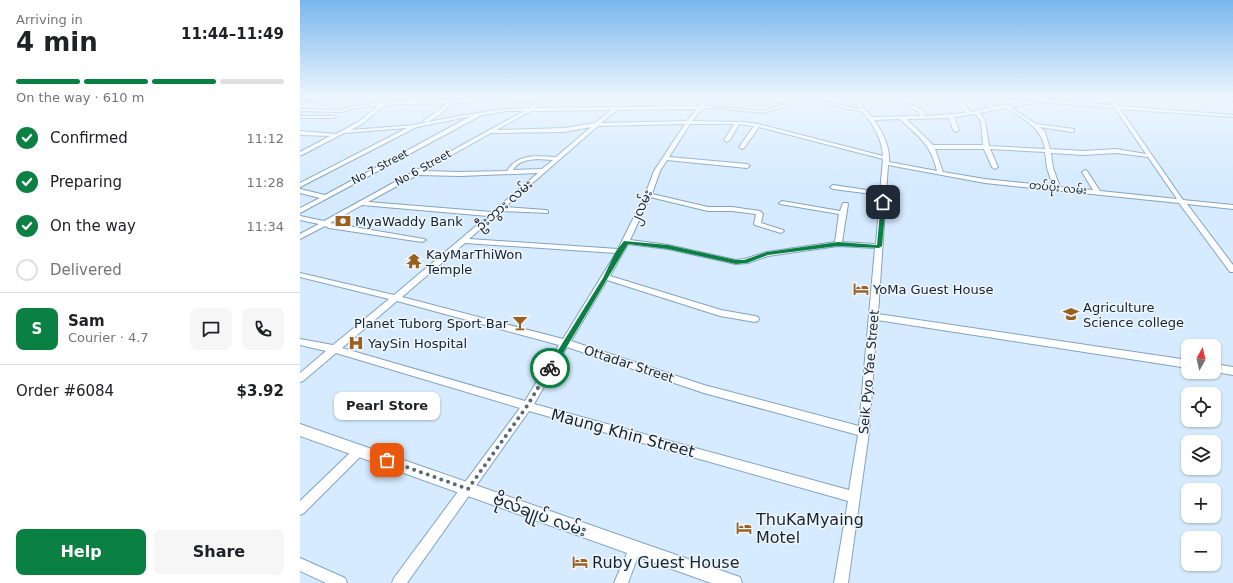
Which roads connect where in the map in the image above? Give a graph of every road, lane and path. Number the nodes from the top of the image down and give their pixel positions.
1 (356, 125) edge
2 (421, 125) edge
3 (459, 125) edge
4 (501, 125) edge
5 (594, 125) edge
6 (595, 125) edge
7 (686, 125) edge
8 (736, 125) edge
9 (758, 125) joint
10 (876, 125) edge
11 (909, 125) edge
12 (954, 125) edge
13 (983, 125) edge
14 (1035, 125) edge
15 (1037, 125) edge
16 (1129, 125) edge
17 (417, 126) junction
18 (956, 130) dead end
19 (1072, 130) dead end
20 (343, 132) junction
21 (489, 132) junction
22 (300, 133) edge
23 (336, 136) junction
24 (727, 140) dead end
25 (742, 147) dead end
26 (932, 147) junction
27 (986, 147) junction
28 (1048, 151) junction
29 (300, 154) edge
30 (1150, 156) junction
31 (665, 158) junction
32 (558, 159) junction
33 (885, 161) junction
34 (747, 166) dead end
35 (995, 166) dead end
36 (543, 170) junction
37 (509, 172) junction
38 (1086, 172) dead end
39 (415, 173) junction
40 (941, 174) junction
41 (300, 185) edge
42 (833, 187) dead end
43 (1057, 188) junction
44 (300, 191) edge
45 (1098, 192) junction
46 (884, 194) junction
47 (648, 195) junction
48 (326, 197) junction
49 (1179, 199) junction
50 (361, 203) junction
51 (782, 203) dead end
52 (1233, 203) edge
53 (845, 204) dead end
54 (1233, 207) edge
55 (499, 209) junction
56 (300, 211) edge
57 (546, 212) dead end
58 (843, 213) junction
59 (492, 214) junction
60 (300, 218) edge
61 (325, 223) junction
62 (781, 231) dead end
63 (300, 237) edge
64 (422, 240) dead end
65 (463, 241) junction
66 (626, 242) junction
67 (838, 244) junction
68 (879, 246) junction
69 (619, 251) junction
70 (1232, 269) edge
71 (300, 275) edge
72 (606, 278) junction
73 (396, 298) junction
74 (873, 316) junction
75 (755, 319) dead end
76 (300, 342) edge
77 (566, 343) junction
78 (334, 349) junction
79 (1181, 363) edge
80 (1221, 369) edge
81 (1233, 371) edge
82 (300, 378) edge
83 (527, 406) junction
84 (300, 430) edge
85 (864, 432) junction
86 (360, 450) junction
87 (468, 489) junction
88 (855, 497) junction
89 (300, 509) edge
90 (635, 548) junction
91 (300, 564) edge
92 (340, 583) edge
93 (399, 583) edge
94 (621, 583) edge
95 (734, 583) edge
96 (841, 583) edge

1 - 20 street
2 - 17 street
3 - 48 street, No 7 Street
4 - 21 street, No 6 Street
5 - 21 street, တပ်ပိုး လမ်း
6 - 32 street, ဦးဘွား လမ်း
7 - 31 street, ၂လမ်း
8 - 24 street
9 - 25 street
9 - 33 street, တပ်ပိုး လမ်း
10 - 33 street, Seik Pyo Yae Street
11 - 26 street
12 - 18 street
13 - 27 street
14 - 28 street
15 - 19 street
16 - 30 street
17 - 20 street
17 - 41 street
20 - 23 street
21 - 39 street, No 6 Street
22 - 23 street
23 - 29 street
26 - 27 street
26 - 40 street
27 - 28 street
27 - 35 street
28 - 30 street
28 - 43 street
30 - 49 street
31 - 34 street
31 - 47 street, ၂လမ်း
32 - 36 street, ဦးဘွား လမ်း
32 - 37 street
33 - 40 street, တပ်ပိုး လမ်း
33 - 46 street, Seik Pyo Yae Street
36 - 37 street
36 - 55 street, ဦးဘွား လမ်း
37 - 39 street
38 - 45 street
39 - 50 street, No 6 Street
40 - 43 street, တပ်ပိုး လမ်း
42 - 46 street
43 - 45 street, တပ်ပိုး လမ်း
44 - 48 street
45 - 49 street, တပ်ပိုး လမ်း
46 - 68 street, Seik Pyo Yae Street
47 - 62 street
47 - 66 street, ၂လမ်း
48 - 56 street, No 7 Street
49 - 52 street
49 - 54 street, တပ်ပိုး လမ်း
49 - 70 street
50 - 59 street
50 - 61 street, No 6 Street
51 - 58 street
53 - 58 street
55 - 57 street
55 - 59 street, ဦးဘွား လမ်း
58 - 67 street
59 - 65 street, ဦးဘွား လမ်း
60 - 61 street
61 - 63 street, No 6 Street
61 - 64 street
65 - 69 street
65 - 73 street, ဦးဘွား လမ်း
66 - 67 street
66 - 69 street, ၂လမ်း
67 - 68 street
68 - 74 street, Seik Pyo Yae Street
69 - 72 street, ၂လမ်း
71 - 73 street, Ottadar Street
72 - 75 street
72 - 77 street, ၂လမ်း
73 - 77 street, Ottadar Street
73 - 78 street, ဦးဘွား လမ်း
74 - 79 street
74 - 85 street, Seik Pyo Yae Street
76 - 78 street, Maung Khin Street
77 - 83 street, ၂လမ်း
77 - 85 street, Ottadar Street
78 - 82 street, ဦးဘွား လမ်း
78 - 83 street, Maung Khin Street
80 - 81 street
83 - 87 street, ၂လမ်း
83 - 88 street, Maung Khin Street
84 - 86 main road, ဗိုလ်ချုပ် လမ်း
85 - 88 street, Seik Pyo Yae Street
86 - 87 main road, ဗိုလ်ချုပ် လမ်း
86 - 89 street
87 - 90 main road, ဗိုလ်ချုပ် လမ်း
87 - 93 street, ၂လမ်း
88 - 96 street, Seik Pyo Yae Street
90 - 94 street
90 - 95 main road, ဗိုလ်ချုပ် လမ်း
91 - 92 street

